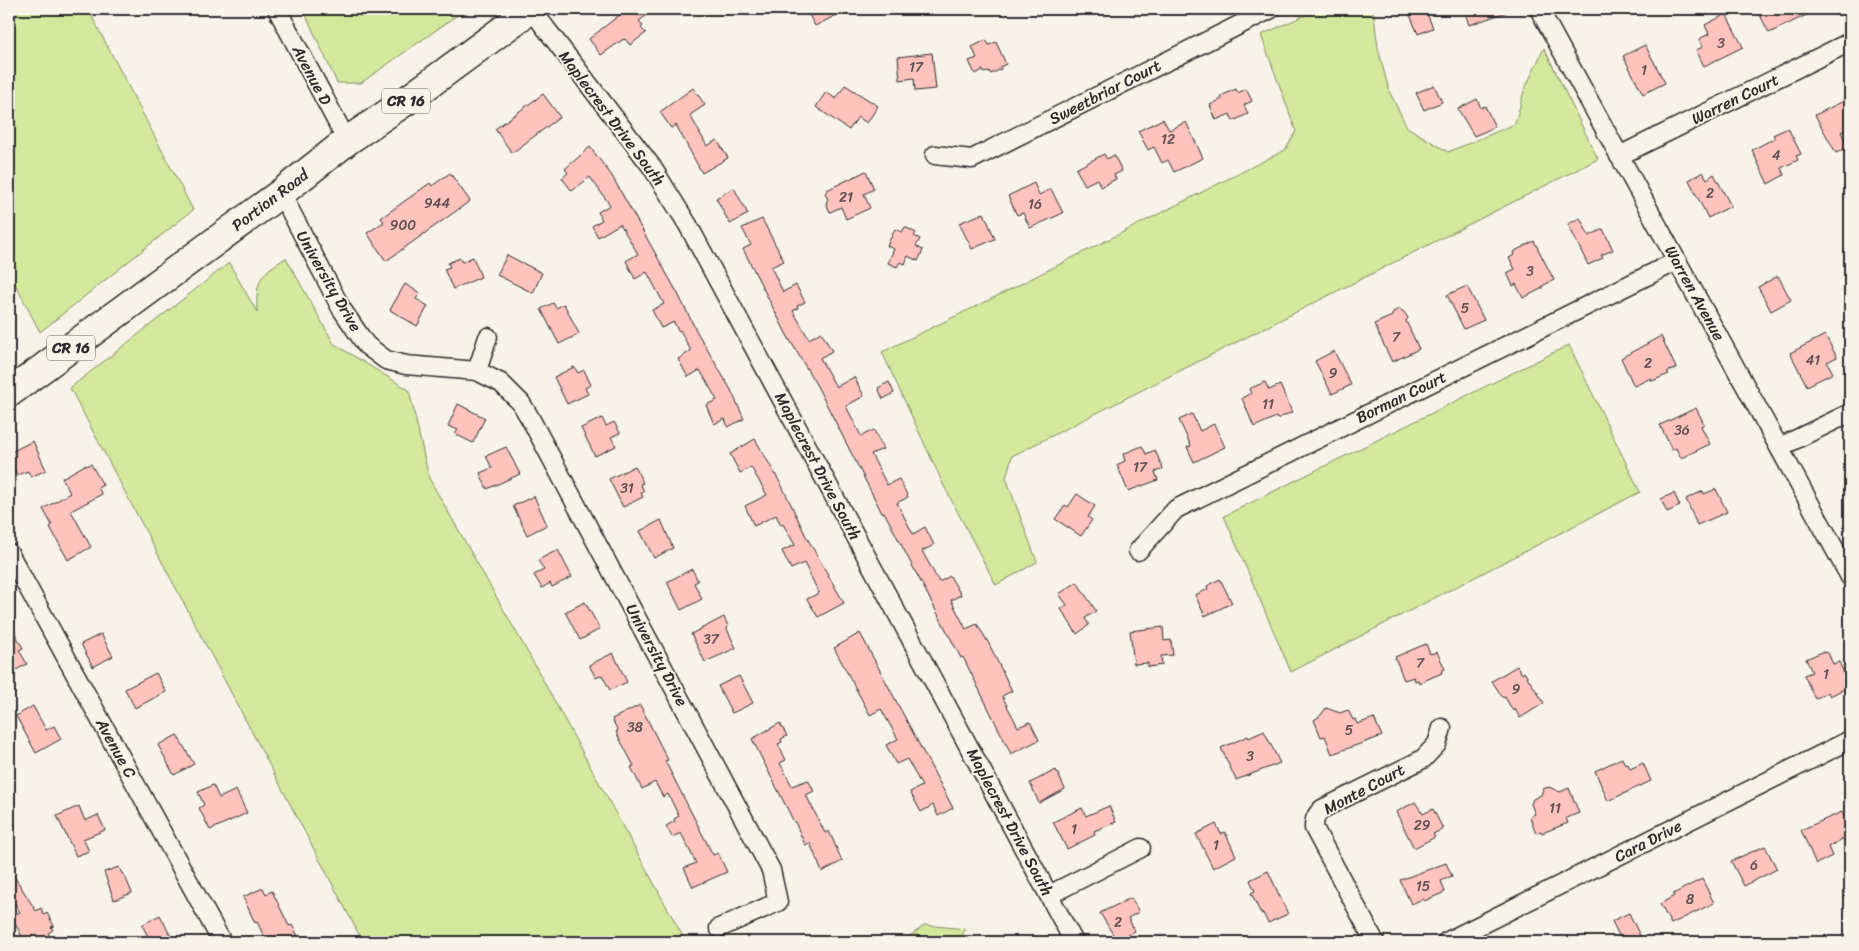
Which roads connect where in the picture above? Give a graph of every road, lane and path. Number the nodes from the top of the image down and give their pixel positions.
1 (277, 9) edge
2 (531, 9) edge
3 (1271, 9) edge
4 (1539, 9) edge
5 (1850, 42) edge
6 (347, 142) junction
7 (935, 156) dead end
8 (1619, 156) junction
9 (280, 193) junction
10 (1677, 261) junction
11 (488, 337) dead end
12 (477, 371) junction
13 (9, 393) edge
14 (1850, 413) edge
15 (1780, 447) junction
16 (1138, 550) dead end
17 (9, 553) edge
18 (1850, 577) edge
19 (1442, 728) dead end
20 (1850, 740) edge
21 (1141, 848) dead end
22 (1049, 895) junction
23 (719, 928) dead end
24 (222, 942) edge
25 (1074, 942) edge
26 (1375, 942) edge
27 (1446, 942) edge

1 - 6 street, Avenue D
2 - 6 main road, Portion Road / CR 16
2 - 22 street, Maplecrest Drive South
3 - 7 street, Sweetbriar Court
4 - 8 street, Warren Avenue
5 - 8 street, Warren Court
6 - 9 main road, Portion Road / CR 16
8 - 10 street, Warren Avenue
9 - 12 street, University Drive
9 - 13 main road, Portion Road / CR 16
10 - 15 street, Warren Avenue
10 - 16 street, Borman Court
11 - 12 street
12 - 23 street, University Drive
14 - 15 street
15 - 18 street, Warren Avenue
17 - 24 street, Avenue C
19 - 26 street, Monte Court
20 - 27 street, Cara Drive
21 - 22 street
22 - 25 street, Maplecrest Drive South

